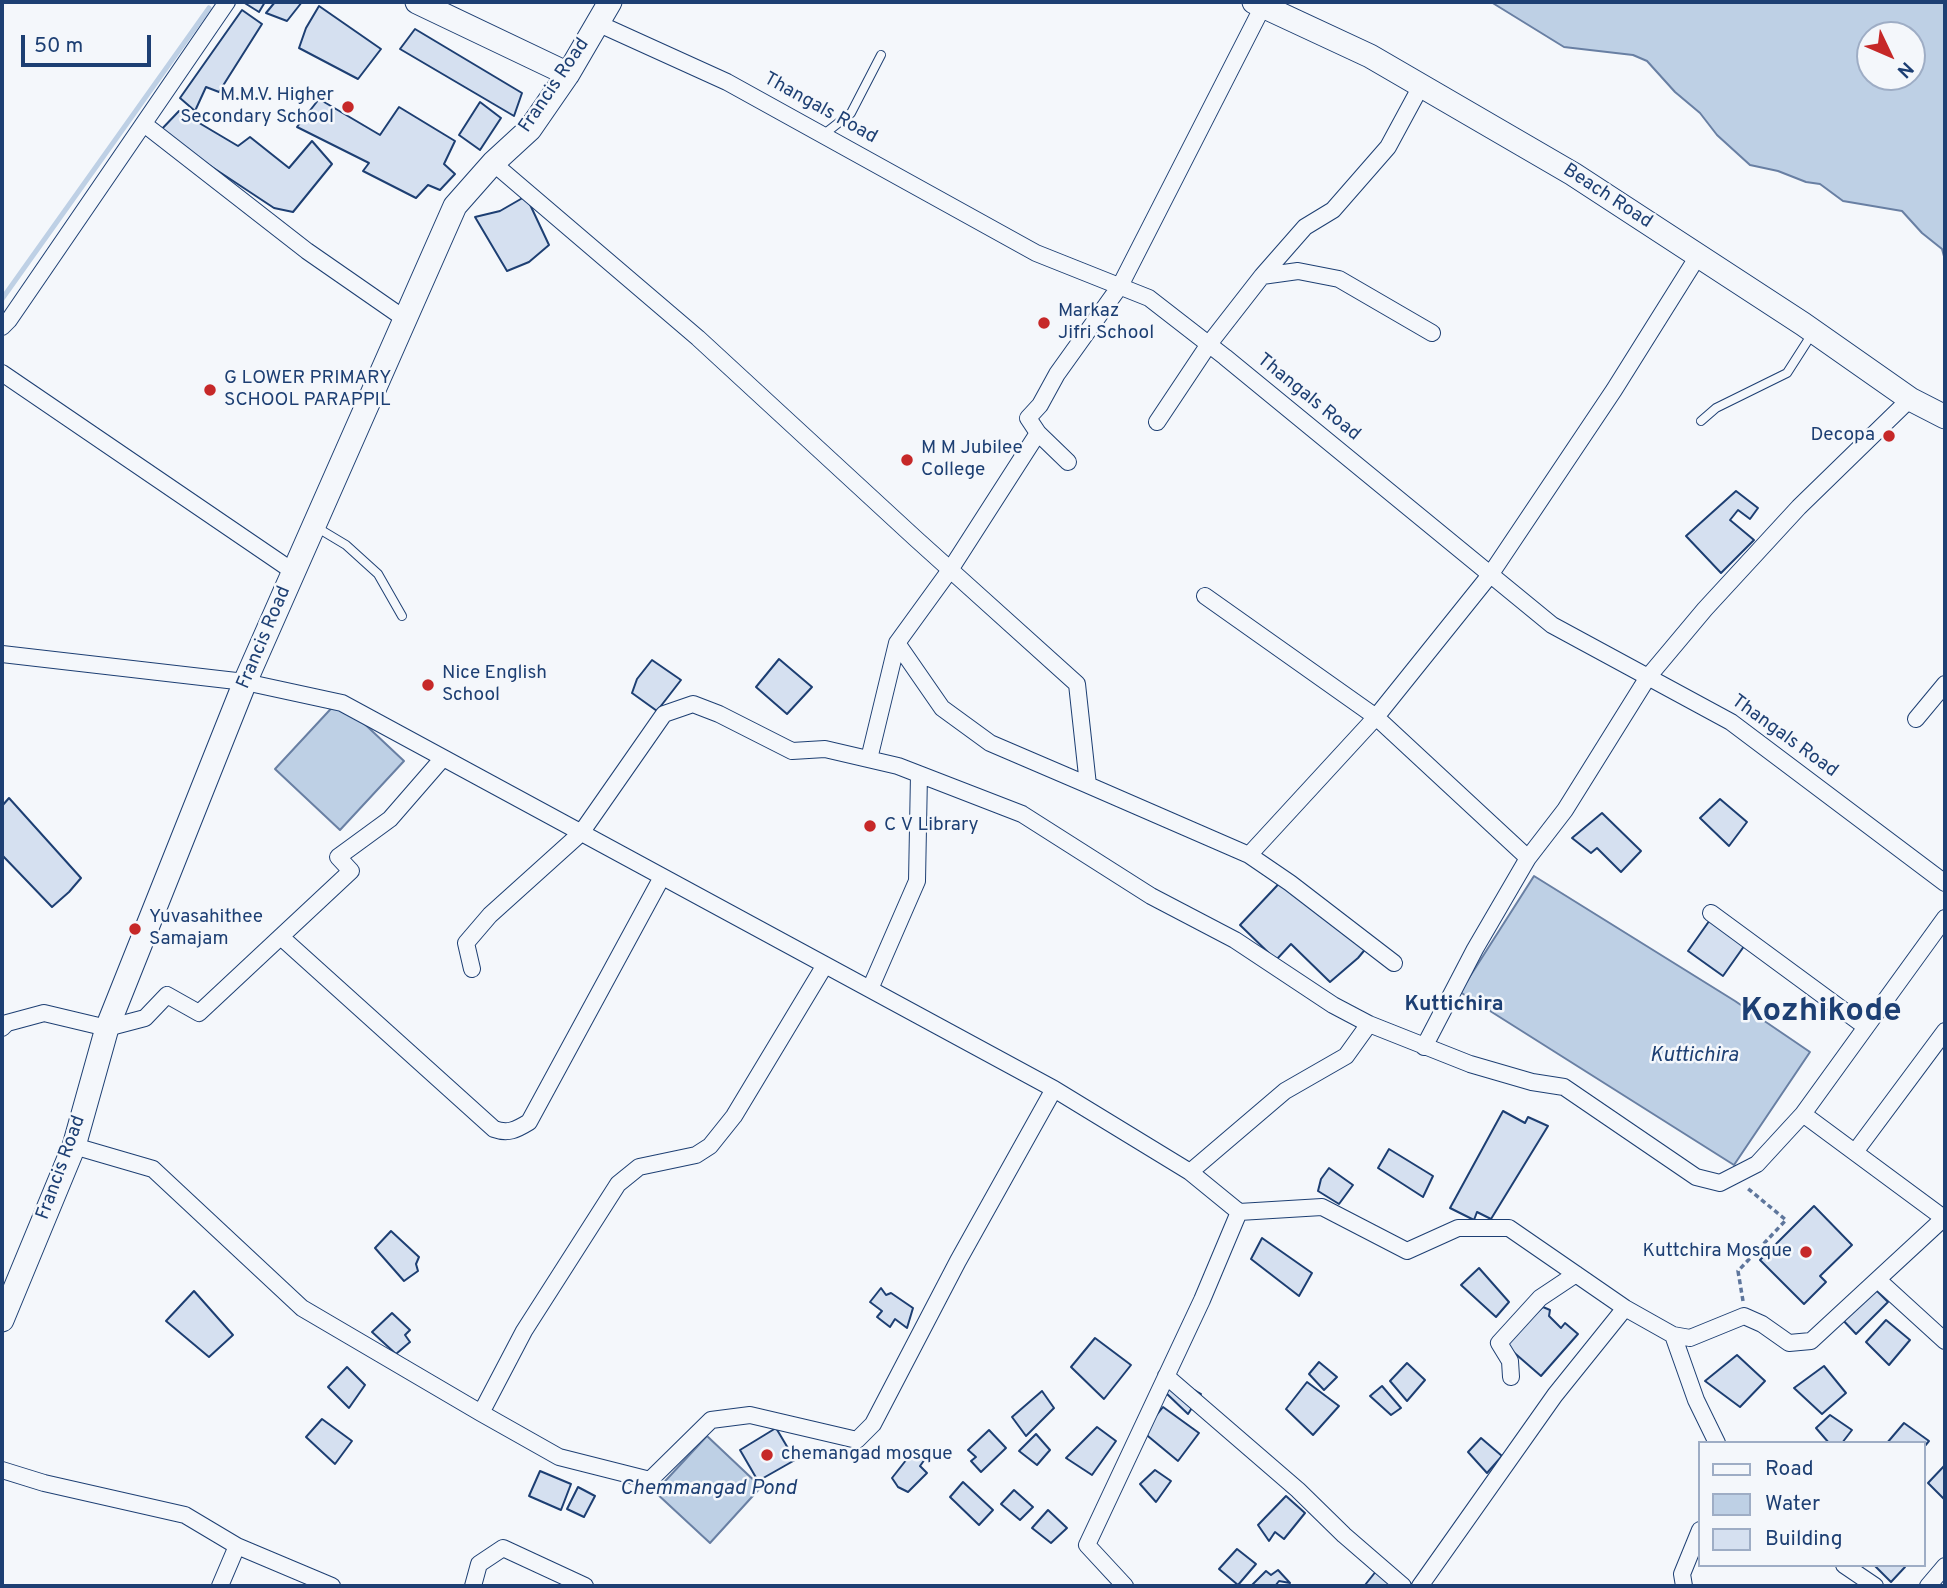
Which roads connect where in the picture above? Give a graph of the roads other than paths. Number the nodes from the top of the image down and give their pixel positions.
1 (227, 2) edge
2 (417, 2) edge
3 (610, 2) edge
4 (1258, 4) edge
5 (597, 23) junction
6 (881, 55) dead end
7 (568, 74) junction
8 (1421, 86) junction
9 (144, 124) junction
10 (823, 135) junction
11 (493, 163) junction
12 (1698, 256) junction
13 (1262, 276) junction
14 (1120, 286) junction
15 (405, 319) junction
16 (2, 327) edge
17 (1813, 332) junction
18 (1432, 333) dead end
19 (1209, 344) junction
20 (2, 373) edge
21 (1910, 399) junction
22 (1945, 417) edge
23 (1701, 421) dead end
24 (1157, 422) dead end
25 (1038, 433) junction
26 (1068, 462) dead end
27 (314, 526) junction
28 (950, 570) junction
29 (294, 572) junction
30 (1490, 575) junction
31 (1205, 596) dead end
32 (402, 616) dead end
33 (897, 642) junction
34 (2, 654) edge
35 (1648, 677) junction
36 (245, 682) junction
37 (1945, 684) edge
38 (1376, 717) junction
39 (1916, 719) dead end
40 (443, 758) junction
41 (869, 759) junction
42 (919, 774) junction
43 (1088, 785) junction
44 (582, 833) junction
45 (1249, 855) junction
46 (1528, 858) junction
47 (662, 877) junction
48 (1945, 883) edge
49 (1711, 913) dead end
50 (1945, 918) edge
51 (281, 937) junction
52 (1394, 963) dead end
53 (825, 965) junction
54 (472, 969) dead end
55 (870, 989) junction
56 (1368, 1024) junction
57 (1866, 1027) junction
58 (2, 1028) edge
59 (107, 1028) junction
60 (1945, 1031) edge
61 (1424, 1046) junction
62 (1054, 1089) junction
63 (1803, 1114) junction
64 (74, 1146) junction
65 (1855, 1152) junction
66 (1190, 1172) junction
67 (1239, 1212) junction
68 (1944, 1219) edge
69 (1576, 1274) junction
70 (1878, 1280) junction
71 (1625, 1308) junction
72 (2, 1320) edge
73 (1673, 1335) junction
74 (1945, 1341) edge
75 (1166, 1376) junction
76 (1511, 1377) dead end
77 (481, 1413) junction
78 (1716, 1441) edge
79 (2, 1470) edge
80 (1699, 1532) edge
81 (237, 1546) junction
82 (1945, 1566) edge
83 (1847, 1567) edge
84 (220, 1586) edge
85 (332, 1586) edge
86 (473, 1586) edge
87 (585, 1586) edge
88 (1125, 1586) edge
89 (1403, 1586) edge
90 (1420, 1586) edge
91 (1684, 1586) edge
92 (1875, 1586) edge
93 (1928, 1586) edge

1 - 9 street
2 - 7 main road
3 - 5 main road, Francis Road
4 - 8 main road, Beach Road
4 - 14 street
5 - 7 main road, Francis Road
5 - 10 street, Thangals Road
6 - 10 lane
7 - 11 main road, Francis Road
8 - 12 main road, Beach Road
8 - 13 street
9 - 15 street
9 - 16 street
10 - 14 street, Thangals Road
11 - 15 main road, Francis Road
11 - 28 street
12 - 17 main road, Beach Road
12 - 30 street
13 - 18 street
13 - 19 street
14 - 19 street, Thangals Road
14 - 25 street
15 - 27 main road, Francis Road
17 - 21 main road, Beach Road
17 - 23 lane
19 - 24 street
19 - 30 street, Thangals Road
20 - 29 street
21 - 22 main road, Beach Road
21 - 35 street
25 - 26 street
25 - 28 street
27 - 29 main road, Francis Road
27 - 32 lane
28 - 33 street
28 - 43 street
29 - 36 main road, Francis Road
30 - 35 street, Thangals Road
30 - 38 street
31 - 38 street
33 - 41 street
33 - 43 street
34 - 36 street
35 - 46 street
35 - 48 street, Thangals Road
36 - 40 street
36 - 59 main road, Francis Road
37 - 39 street
38 - 45 street
38 - 46 street
40 - 44 street
40 - 51 street
41 - 42 street
41 - 44 street
42 - 55 street
42 - 56 street
43 - 45 street
44 - 47 street
44 - 54 street
45 - 52 street
46 - 61 street
47 - 51 street
47 - 53 street
49 - 57 street
50 - 57 street
51 - 59 street
53 - 55 street
53 - 77 street
55 - 62 street
56 - 61 street
56 - 66 street
57 - 63 street
58 - 59 street
59 - 64 main road, Francis Road
60 - 65 street
61 - 63 street
62 - 66 street
62 - 77 street
63 - 65 street
64 - 72 main road, Francis Road
64 - 77 street
65 - 68 street
66 - 67 street
67 - 69 street
67 - 75 street
68 - 70 street
69 - 71 street
69 - 76 street
70 - 73 street
70 - 74 street
71 - 73 street
71 - 90 street
73 - 78 street
75 - 88 street
75 - 89 street
79 - 81 street
80 - 91 street
81 - 84 street
81 - 85 street
82 - 93 street
83 - 92 street
86 - 87 street

